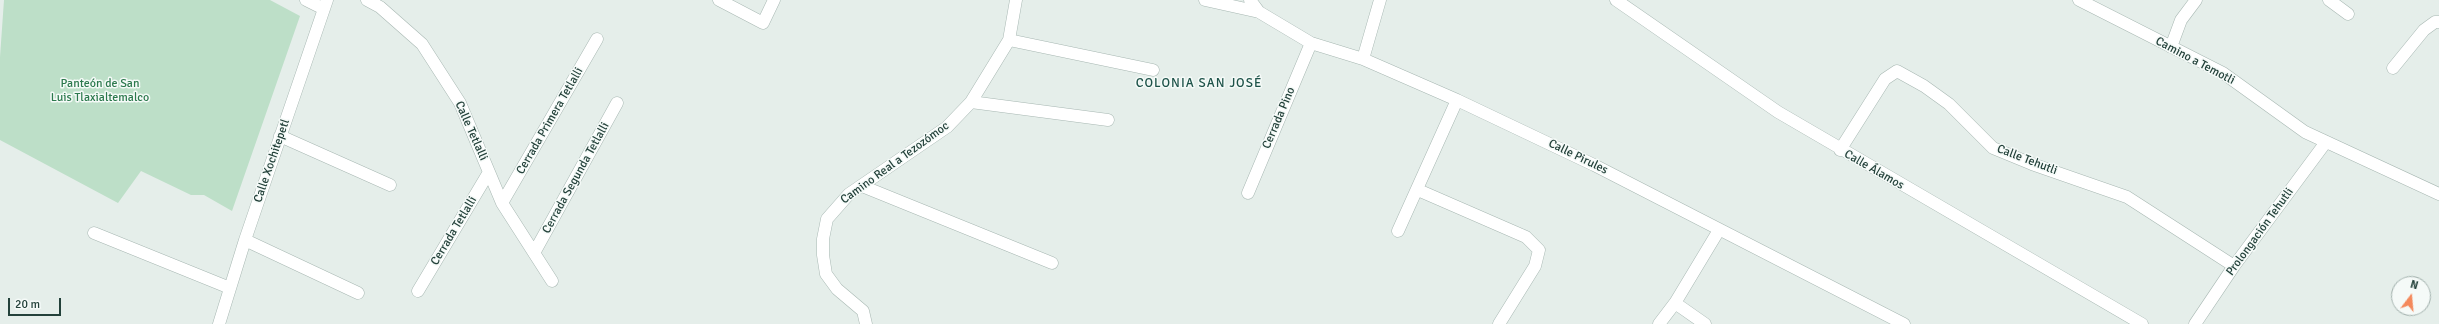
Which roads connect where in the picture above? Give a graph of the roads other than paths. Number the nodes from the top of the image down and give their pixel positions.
1 (306, 0) edge
2 (367, 0) edge
3 (719, 0) edge
4 (774, 0) edge
5 (1016, 0) edge
6 (1205, 0) edge
7 (1250, 0) edge
8 (1380, 0) edge
9 (1616, 0) edge
10 (2079, 0) edge
11 (2196, 0) edge
12 (2329, 0) edge
13 (325, 5) edge
14 (1259, 12) junction
15 (2348, 14) dead end
16 (2439, 22) edge
17 (597, 39) dead end
18 (1009, 40) junction
19 (1311, 43) junction
20 (2171, 47) junction
21 (1363, 59) junction
22 (2393, 68) dead end
23 (1153, 70) dead end
24 (1457, 100) junction
25 (971, 102) junction
26 (617, 103) dead end
27 (1108, 120) dead end
28 (280, 136) junction
29 (2326, 142) junction
30 (1840, 150) junction
31 (489, 172) junction
32 (390, 185) dead end
33 (862, 186) junction
34 (1418, 190) junction
35 (1248, 193) dead end
36 (2439, 194) edge
37 (502, 203) junction
38 (1719, 230) junction
39 (1398, 231) dead end
40 (94, 233) dead end
41 (245, 240) junction
42 (534, 253) junction
43 (1052, 263) dead end
44 (2234, 266) junction
45 (552, 281) dead end
46 (230, 288) junction
47 (418, 291) dead end
48 (358, 293) dead end
49 (1675, 303) junction
50 (1887, 320) edge
51 (219, 324) edge
52 (866, 324) edge
53 (1499, 324) edge
54 (1659, 324) edge
55 (1705, 324) edge
56 (1904, 324) edge
57 (2142, 324) edge
58 (2195, 324) edge

1 - 13 street
2 - 31 street, Calle Tetlalli
3 - 4 street
5 - 18 street, Camino Real a Tezozómoc
6 - 14 street
7 - 14 street, Calle Pirules
8 - 21 street
9 - 30 street, Calle Álamos
10 - 20 street, Camino a Temotli
11 - 20 street
12 - 15 street
13 - 28 street, Calle Xochitepetl
14 - 19 street, Calle Pirules
16 - 22 street
17 - 37 street, Cerrada Primera Tetlalli
18 - 23 street
18 - 25 street, Camino Real a Tezozómoc
19 - 21 street, Calle Pirules
19 - 35 street, Cerrada Pino
20 - 29 street, Camino a Temotli
21 - 24 street, Calle Pirules
24 - 34 street
24 - 38 street, Calle Pirules
25 - 27 street
25 - 33 street, Camino Real a Tezozómoc
26 - 42 street, Cerrada Segunda Tetlalli
28 - 32 street
28 - 41 street, Calle Xochitepetl
29 - 36 street, Camino a Temotli
29 - 44 street, Prolongación Tehutli
30 - 44 street, Calle Tehutli
30 - 57 street, Calle Álamos
31 - 37 street, Calle Tetlalli
31 - 47 street, Cerrada Tetlalli
33 - 43 street
33 - 52 street, Camino Real a Tezozómoc
34 - 39 street
34 - 53 street
37 - 42 street, Calle Tetlalli
38 - 49 street
38 - 50 street, Calle Pirules
40 - 46 street
41 - 46 street, Calle Xochitepetl
41 - 48 street
42 - 45 street, Calle Tetlalli
44 - 58 street, Prolongación Tehutli
46 - 51 street, Calle Xochitepetl
49 - 54 street
49 - 55 street
50 - 56 street, Calle Pirules

